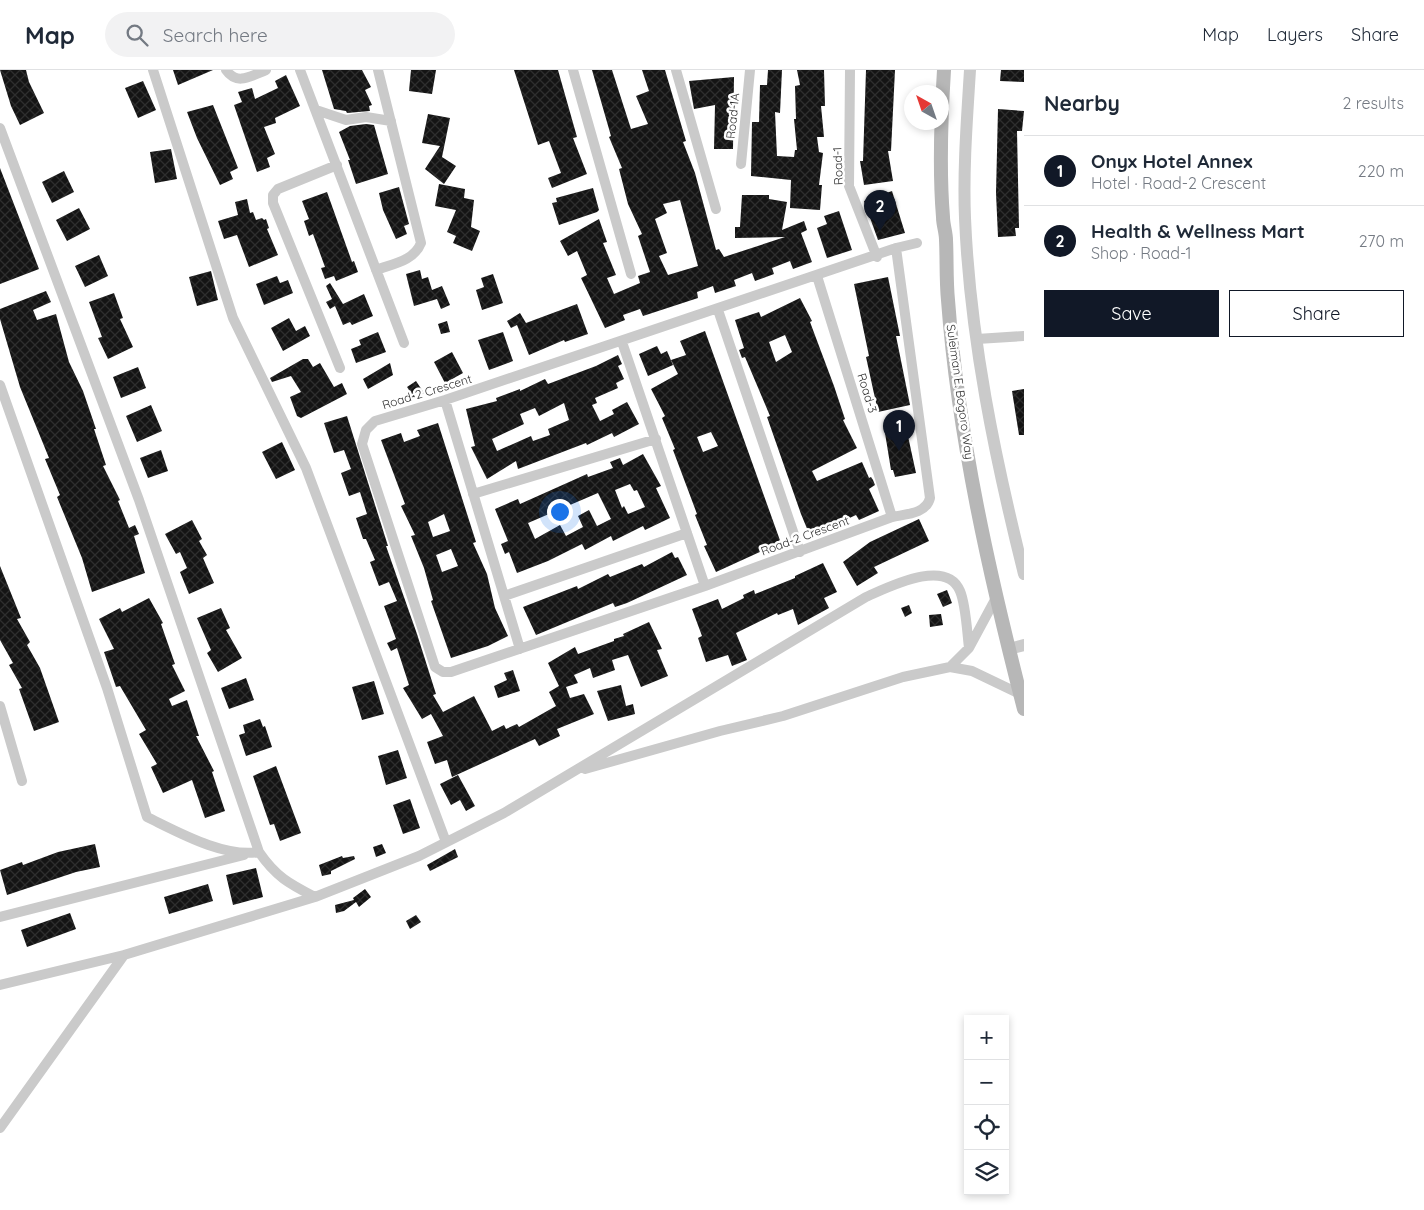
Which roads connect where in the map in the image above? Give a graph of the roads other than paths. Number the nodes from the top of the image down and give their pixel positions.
1 (153, 70) edge
2 (226, 70) edge
3 (266, 70) edge
4 (300, 70) edge
5 (378, 70) edge
6 (573, 70) edge
7 (676, 70) edge
8 (750, 70) edge
9 (850, 70) edge
10 (944, 70) edge
11 (970, 70) edge
12 (316, 110) junction
13 (391, 121) junction
14 (0, 128) edge
15 (741, 164) dead end
16 (337, 165) junction
17 (716, 209) dead end
18 (917, 243) dead end
19 (896, 248) junction
20 (877, 256) junction
21 (376, 270) junction
22 (631, 274) dead end
23 (818, 276) junction
24 (718, 310) junction
25 (1024, 336) edge
26 (977, 339) junction
27 (622, 342) junction
28 (404, 344) dead end
29 (340, 368) dead end
30 (0, 385) edge
31 (445, 400) junction
32 (656, 439) junction
33 (473, 494) junction
34 (892, 517) junction
35 (687, 533) junction
36 (800, 552) junction
37 (1024, 574) edge
38 (705, 586) junction
39 (997, 595) junction
40 (504, 596) junction
41 (1024, 645) edge
42 (969, 648) junction
43 (520, 649) junction
44 (1009, 649) junction
45 (950, 667) junction
46 (1020, 694) junction
47 (0, 706) edge
48 (1024, 709) edge
49 (570, 774) junction
50 (22, 781) dead end
51 (446, 842) junction
52 (259, 852) junction
53 (245, 854) junction
54 (315, 897) junction
55 (0, 917) edge
56 (124, 954) junction
57 (0, 985) edge
58 (0, 1128) edge

1 - 51 street
2 - 3 street
4 - 12 street
5 - 13 street
6 - 22 street
7 - 17 street
8 - 15 street, Road-1A
9 - 20 street, Road-1
10 - 39 main road, Suleiman E. Bogoro Way
11 - 26 street, Suleiman E. Bogoro Way
12 - 13 street
12 - 16 street
13 - 21 street
14 - 52 street
16 - 21 street
16 - 29 street
18 - 19 street, Road-2 Crescent
19 - 20 street, Road-2 Crescent
19 - 34 street, Road-2 Crescent
20 - 23 street, Road-2 Crescent
21 - 28 street
23 - 24 street, Road-2 Crescent
23 - 34 street, Road-3
24 - 27 street, Road-2 Crescent
24 - 36 street
25 - 26 street
26 - 37 street, Suleiman E. Bogoro Way
27 - 31 street, Road-2 Crescent
27 - 32 street
30 - 53 street
31 - 33 street
31 - 43 street, Road-2 Crescent
32 - 33 street
32 - 35 street
33 - 40 street
34 - 36 street, Road-2 Crescent
35 - 38 street
35 - 40 street
36 - 38 street, Road-2 Crescent
38 - 43 street, Road-2 Crescent
39 - 42 street
39 - 44 main road, Suleiman E. Bogoro Way
40 - 43 street
41 - 44 street
42 - 45 street
42 - 49 street
44 - 46 main road, Suleiman E. Bogoro Way
45 - 46 street
45 - 49 street
46 - 48 main road, Suleiman E. Bogoro Way
47 - 50 street
49 - 51 street
51 - 54 street
52 - 53 street
52 - 54 street
53 - 55 street
54 - 56 street
56 - 57 street
56 - 58 street

